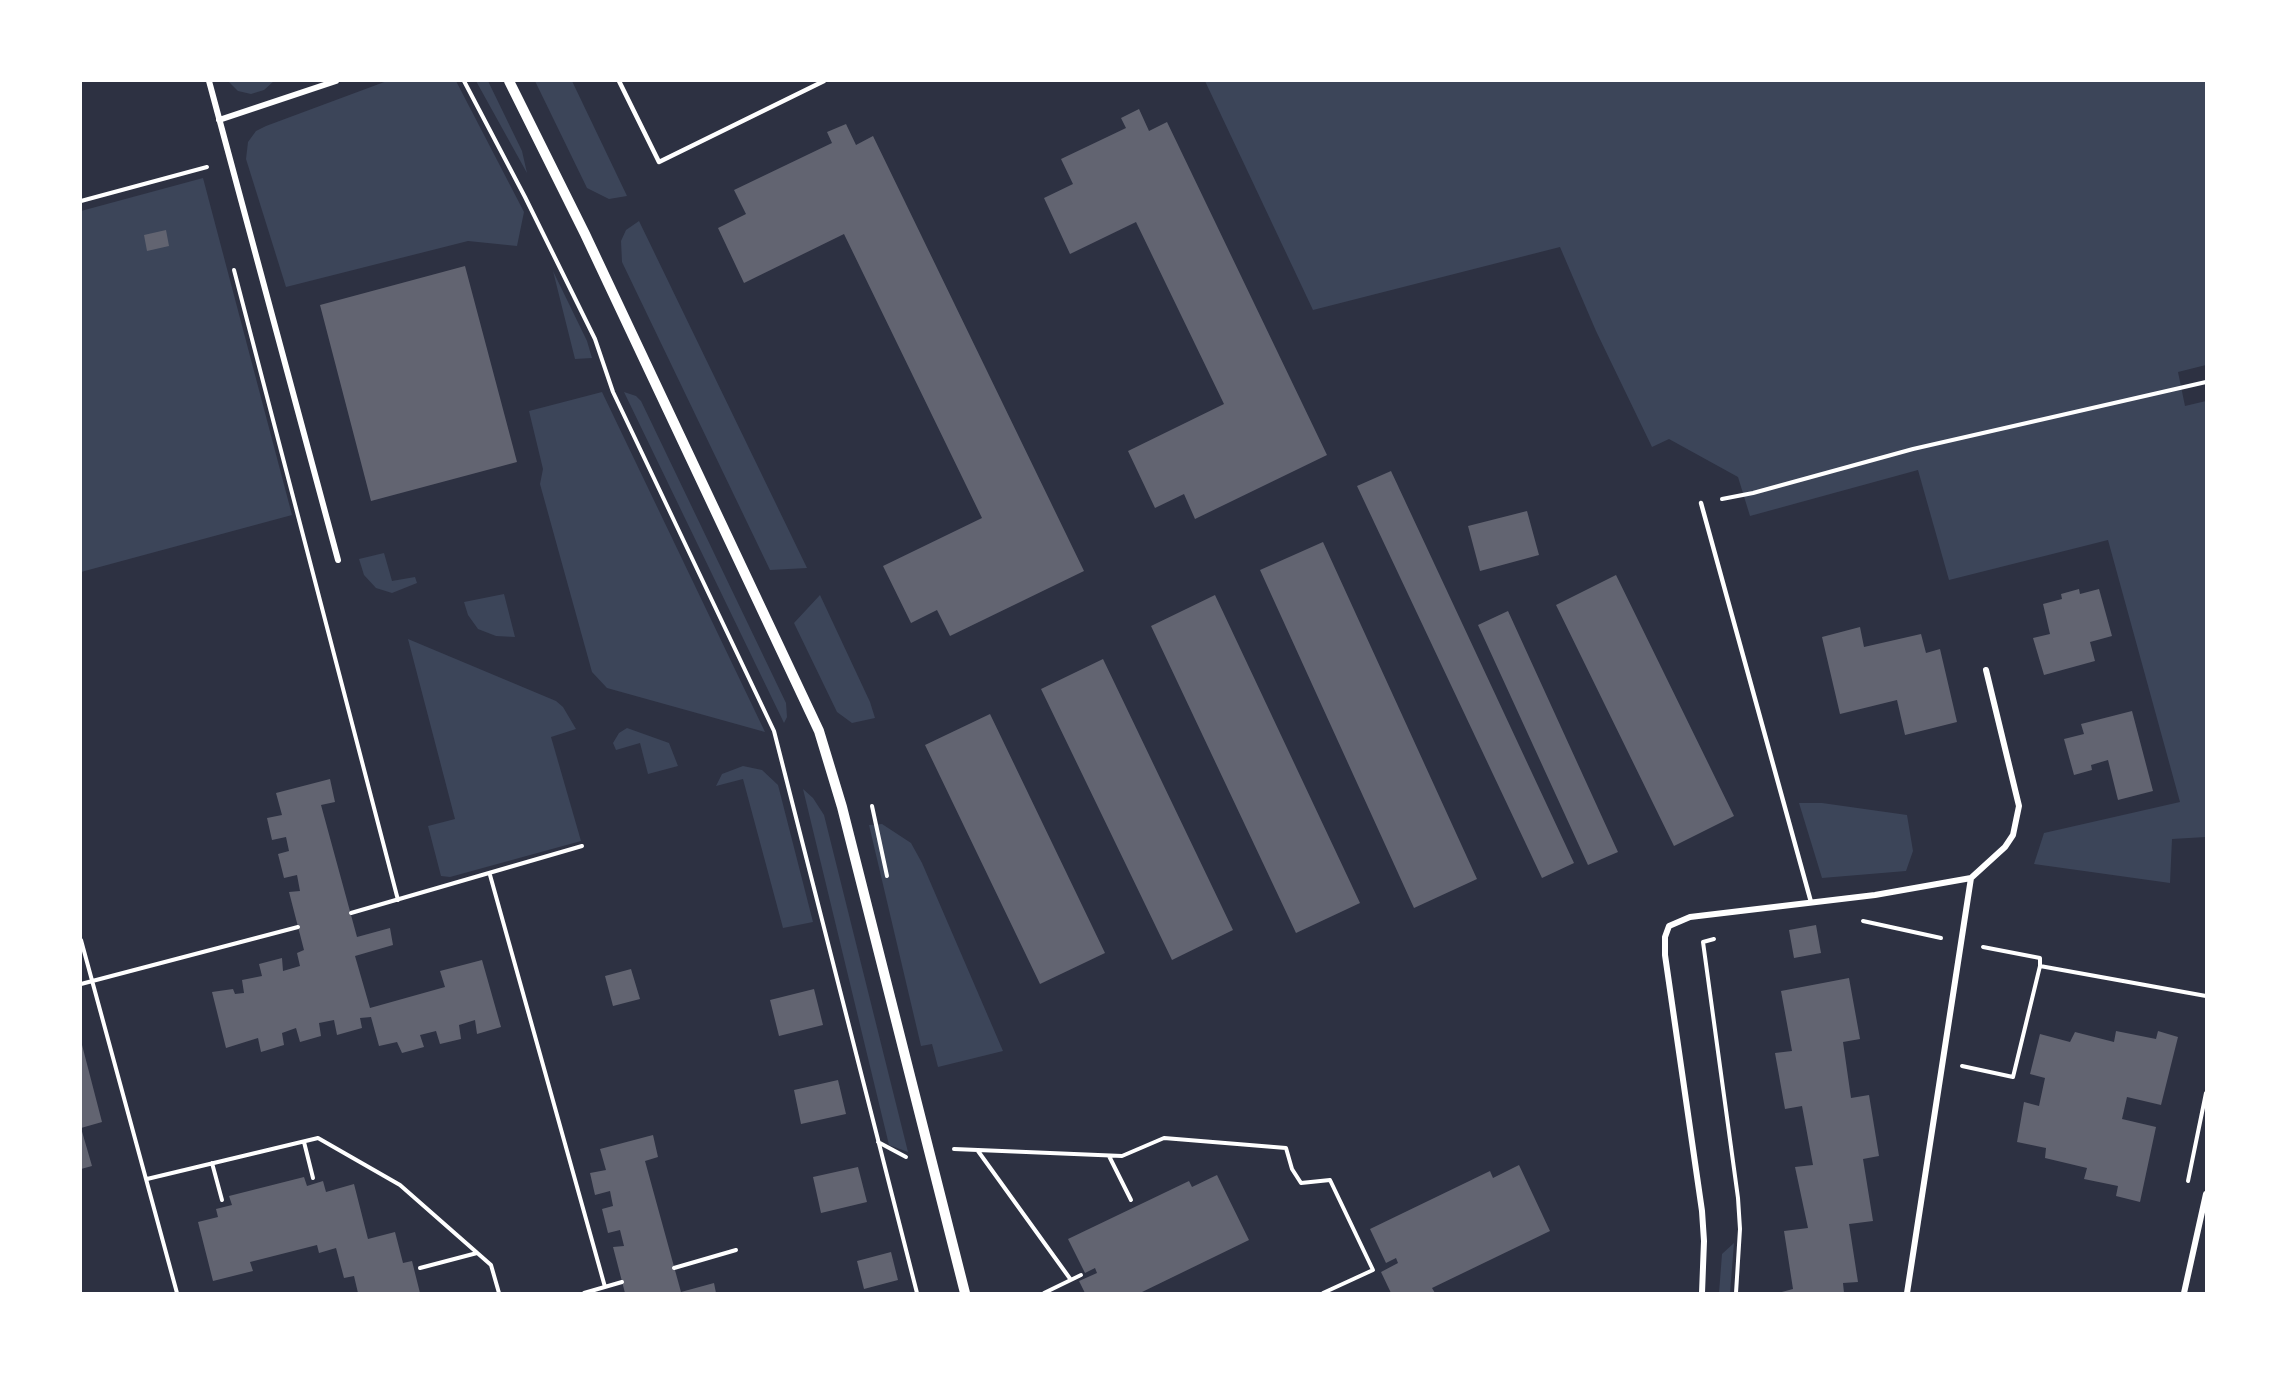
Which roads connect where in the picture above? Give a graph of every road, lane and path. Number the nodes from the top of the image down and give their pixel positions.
1 (209, 81) edge
2 (336, 81) edge
3 (464, 81) edge
4 (509, 81) edge
5 (619, 81) edge
6 (824, 81) edge
7 (219, 120) junction
8 (210, 179) dead end
9 (81, 201) edge
10 (231, 259) dead end
11 (2206, 382) edge
12 (1701, 503) joint
13 (338, 560) dead end
14 (1986, 670) dead end
15 (582, 846) dead end
16 (490, 874) junction
17 (1971, 878) junction
18 (398, 900) junction
19 (1811, 902) junction
20 (351, 913) dead end
21 (1853, 920) dead end
22 (298, 927) dead end
23 (1726, 936) dead end
24 (81, 940) edge
25 (1961, 943) junction
26 (2040, 966) junction
27 (92, 981) junction
28 (81, 984) edge
29 (2206, 996) edge
30 (1958, 1065) dead end
31 (304, 1142) junction
32 (878, 1142) junction
33 (948, 1150) dead end
34 (977, 1150) junction
35 (1109, 1156) junction
36 (910, 1160) dead end
37 (212, 1163) junction
38 (313, 1178) dead end
39 (147, 1179) junction
40 (2206, 1194) edge
41 (222, 1200) dead end
42 (1131, 1200) dead end
43 (736, 1250) dead end
44 (477, 1252) junction
45 (420, 1268) dead end
46 (674, 1268) dead end
47 (1081, 1275) dead end
48 (1071, 1280) junction
49 (622, 1282) dead end
50 (605, 1287) junction
51 (177, 1293) edge
52 (499, 1293) edge
53 (584, 1293) edge
54 (917, 1293) edge
55 (965, 1293) edge
56 (1044, 1293) edge
57 (1323, 1293) edge
58 (1702, 1293) edge
59 (1736, 1293) edge
60 (1907, 1293) edge
61 (2184, 1293) edge

1 - 7 street
2 - 7 street
3 - 32 path
4 - 55 street
5 - 6 lane
7 - 13 street
8 - 9 path
10 - 18 path
11 - 12 path
12 - 19 lane
14 - 17 street
15 - 16 path
16 - 18 path
16 - 50 path
17 - 19 street
17 - 25 street
18 - 20 path
19 - 58 street
21 - 25 path
22 - 27 path
23 - 59 path
24 - 27 path
25 - 26 path
25 - 60 street
26 - 29 path
26 - 30 path
27 - 28 path
27 - 39 path
31 - 37 path
31 - 38 path
31 - 44 path
32 - 36 path
32 - 54 path
33 - 34 path
34 - 35 path
34 - 48 path
35 - 42 path
35 - 57 path
37 - 39 path
37 - 41 path
39 - 51 path
40 - 61 street
43 - 46 path
44 - 45 path
44 - 52 path
47 - 48 path
48 - 56 path
49 - 50 path
50 - 53 path

